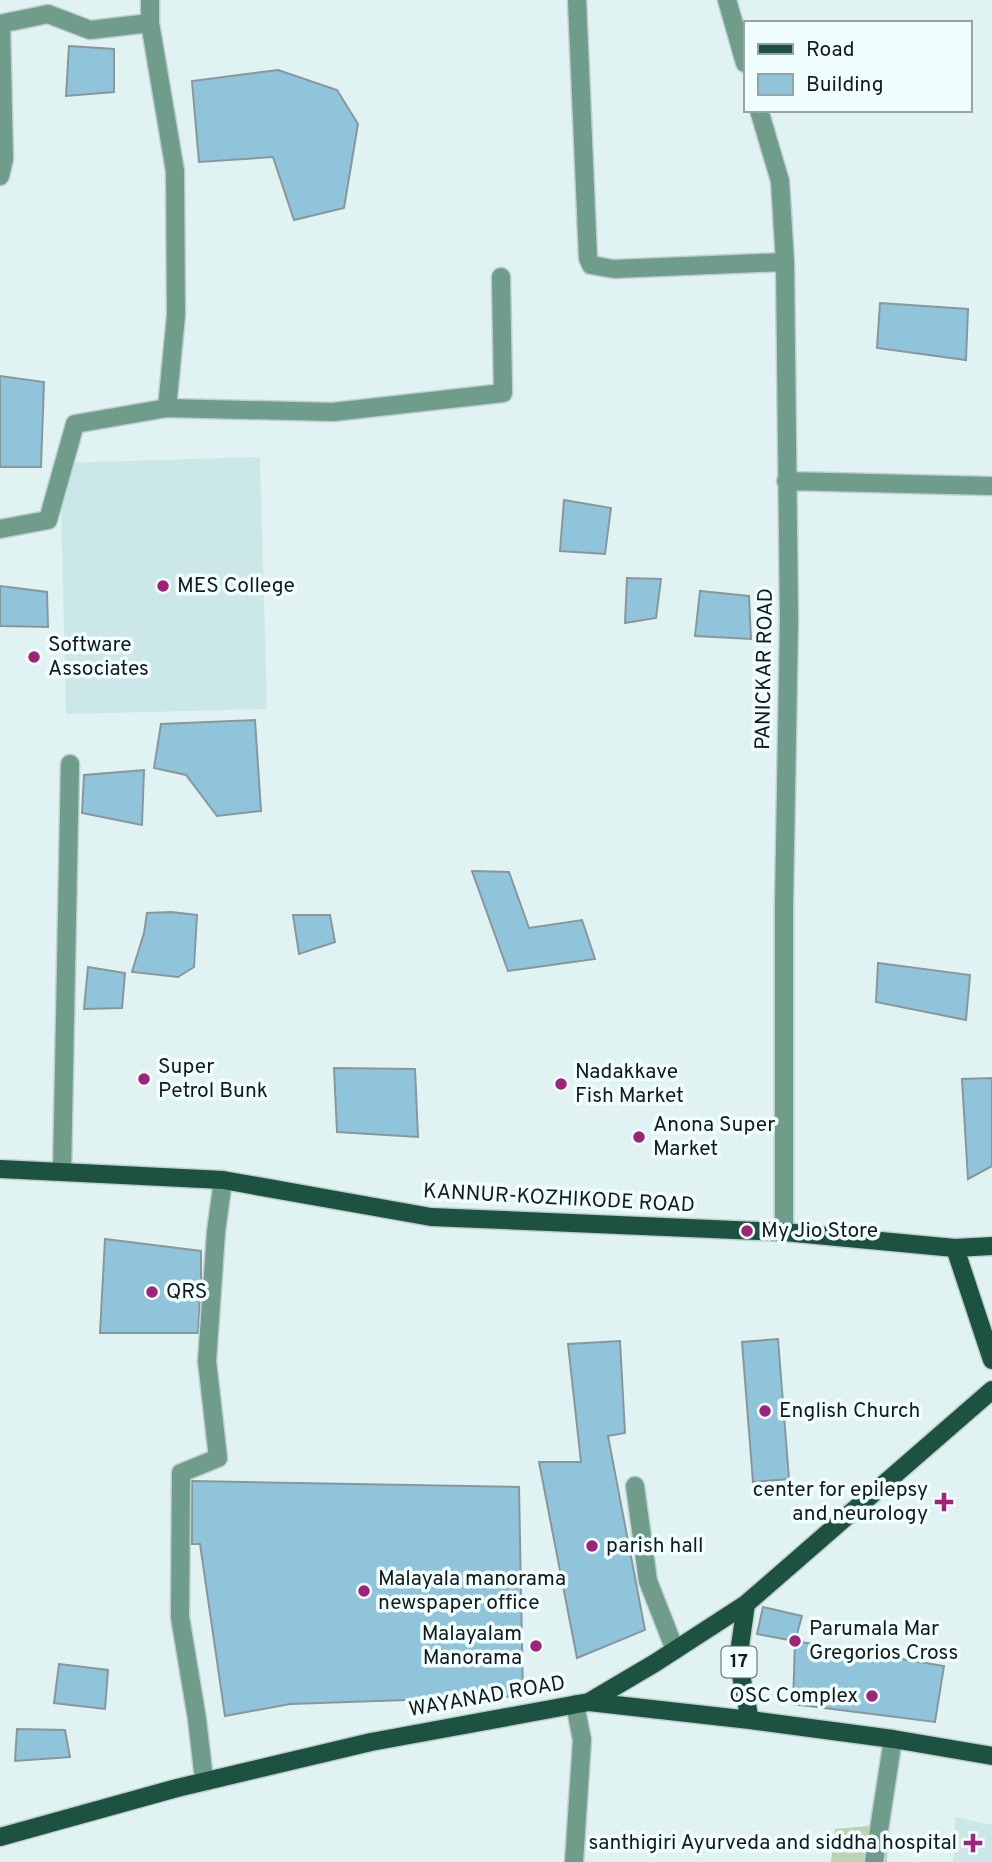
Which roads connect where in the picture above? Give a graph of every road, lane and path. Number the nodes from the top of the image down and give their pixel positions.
1 (149, 0) edge
2 (577, 0) edge
3 (727, 0) edge
4 (150, 23) junction
5 (1, 24) edge
6 (744, 60) edge
7 (760, 112) edge
8 (0, 176) edge
9 (785, 262) junction
10 (501, 277) dead end
11 (167, 408) junction
12 (786, 481) junction
13 (992, 486) edge
14 (0, 528) edge
15 (70, 764) dead end
16 (0, 1169) edge
17 (62, 1172) junction
18 (223, 1180) junction
19 (784, 1232) junction
20 (992, 1246) edge
21 (955, 1248) junction
22 (992, 1360) edge
23 (992, 1390) edge
24 (635, 1486) dead end
25 (746, 1604) junction
26 (675, 1650) junction
27 (582, 1703) junction
28 (750, 1720) junction
29 (893, 1739) junction
30 (992, 1756) edge
31 (207, 1781) junction
32 (0, 1837) edge
33 (575, 1862) edge
34 (874, 1862) edge

1 - 4 street
2 - 9 street
3 - 6 street
4 - 5 street
4 - 11 street
5 - 8 street
7 - 9 street, PANICKAR ROAD
9 - 12 street, PANICKAR ROAD
10 - 11 street
11 - 14 street
12 - 13 street
12 - 19 street, PANICKAR ROAD
15 - 17 street
16 - 17 main road, KANNUR-KOZHIKODE ROAD
17 - 18 main road, KANNUR-KOZHIKODE ROAD
18 - 19 main road, KANNUR-KOZHIKODE ROAD
18 - 31 street
19 - 21 main road, KANNUR-KOZHIKODE ROAD
20 - 21 main road, KANNUR-KOZHIKODE ROAD
21 - 22 main road
23 - 25 main road
24 - 26 street
25 - 26 main road
25 - 28 main road, 17
26 - 27 main road
27 - 28 main road, WAYANAD ROAD
27 - 31 main road, WAYANAD ROAD
27 - 33 street
28 - 29 main road, WAYANAD ROAD
29 - 30 main road, WAYANAD ROAD
29 - 34 street
31 - 32 main road, WAYANAD ROAD

